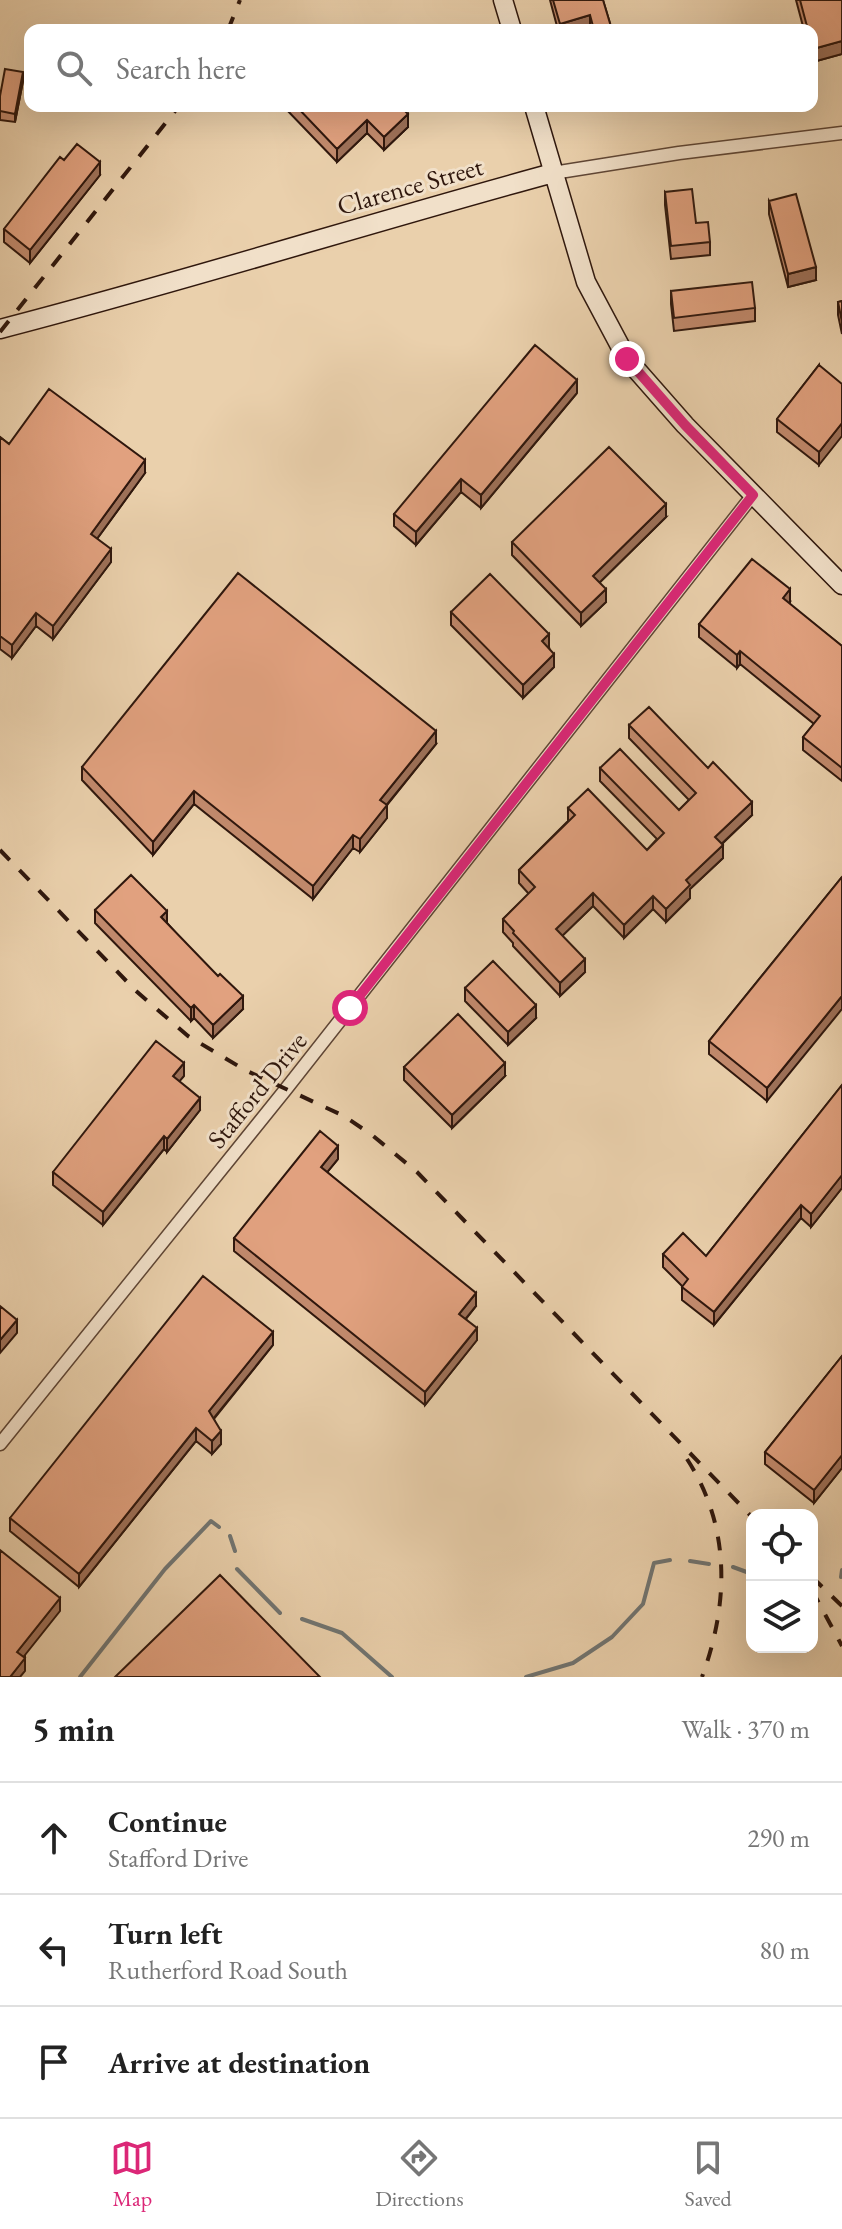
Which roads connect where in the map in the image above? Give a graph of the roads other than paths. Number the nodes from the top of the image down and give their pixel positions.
1 (503, 0) edge
2 (510, 24) edge
3 (536, 112) edge
4 (842, 133) edge
5 (553, 173) junction
6 (0, 329) edge
7 (753, 495) junction
8 (842, 585) edge
9 (0, 1444) edge

1 - 2 street
3 - 5 street
4 - 5 street, Clarence Street
5 - 6 street, Clarence Street
5 - 7 street
7 - 8 street
7 - 9 street, Stafford Drive

